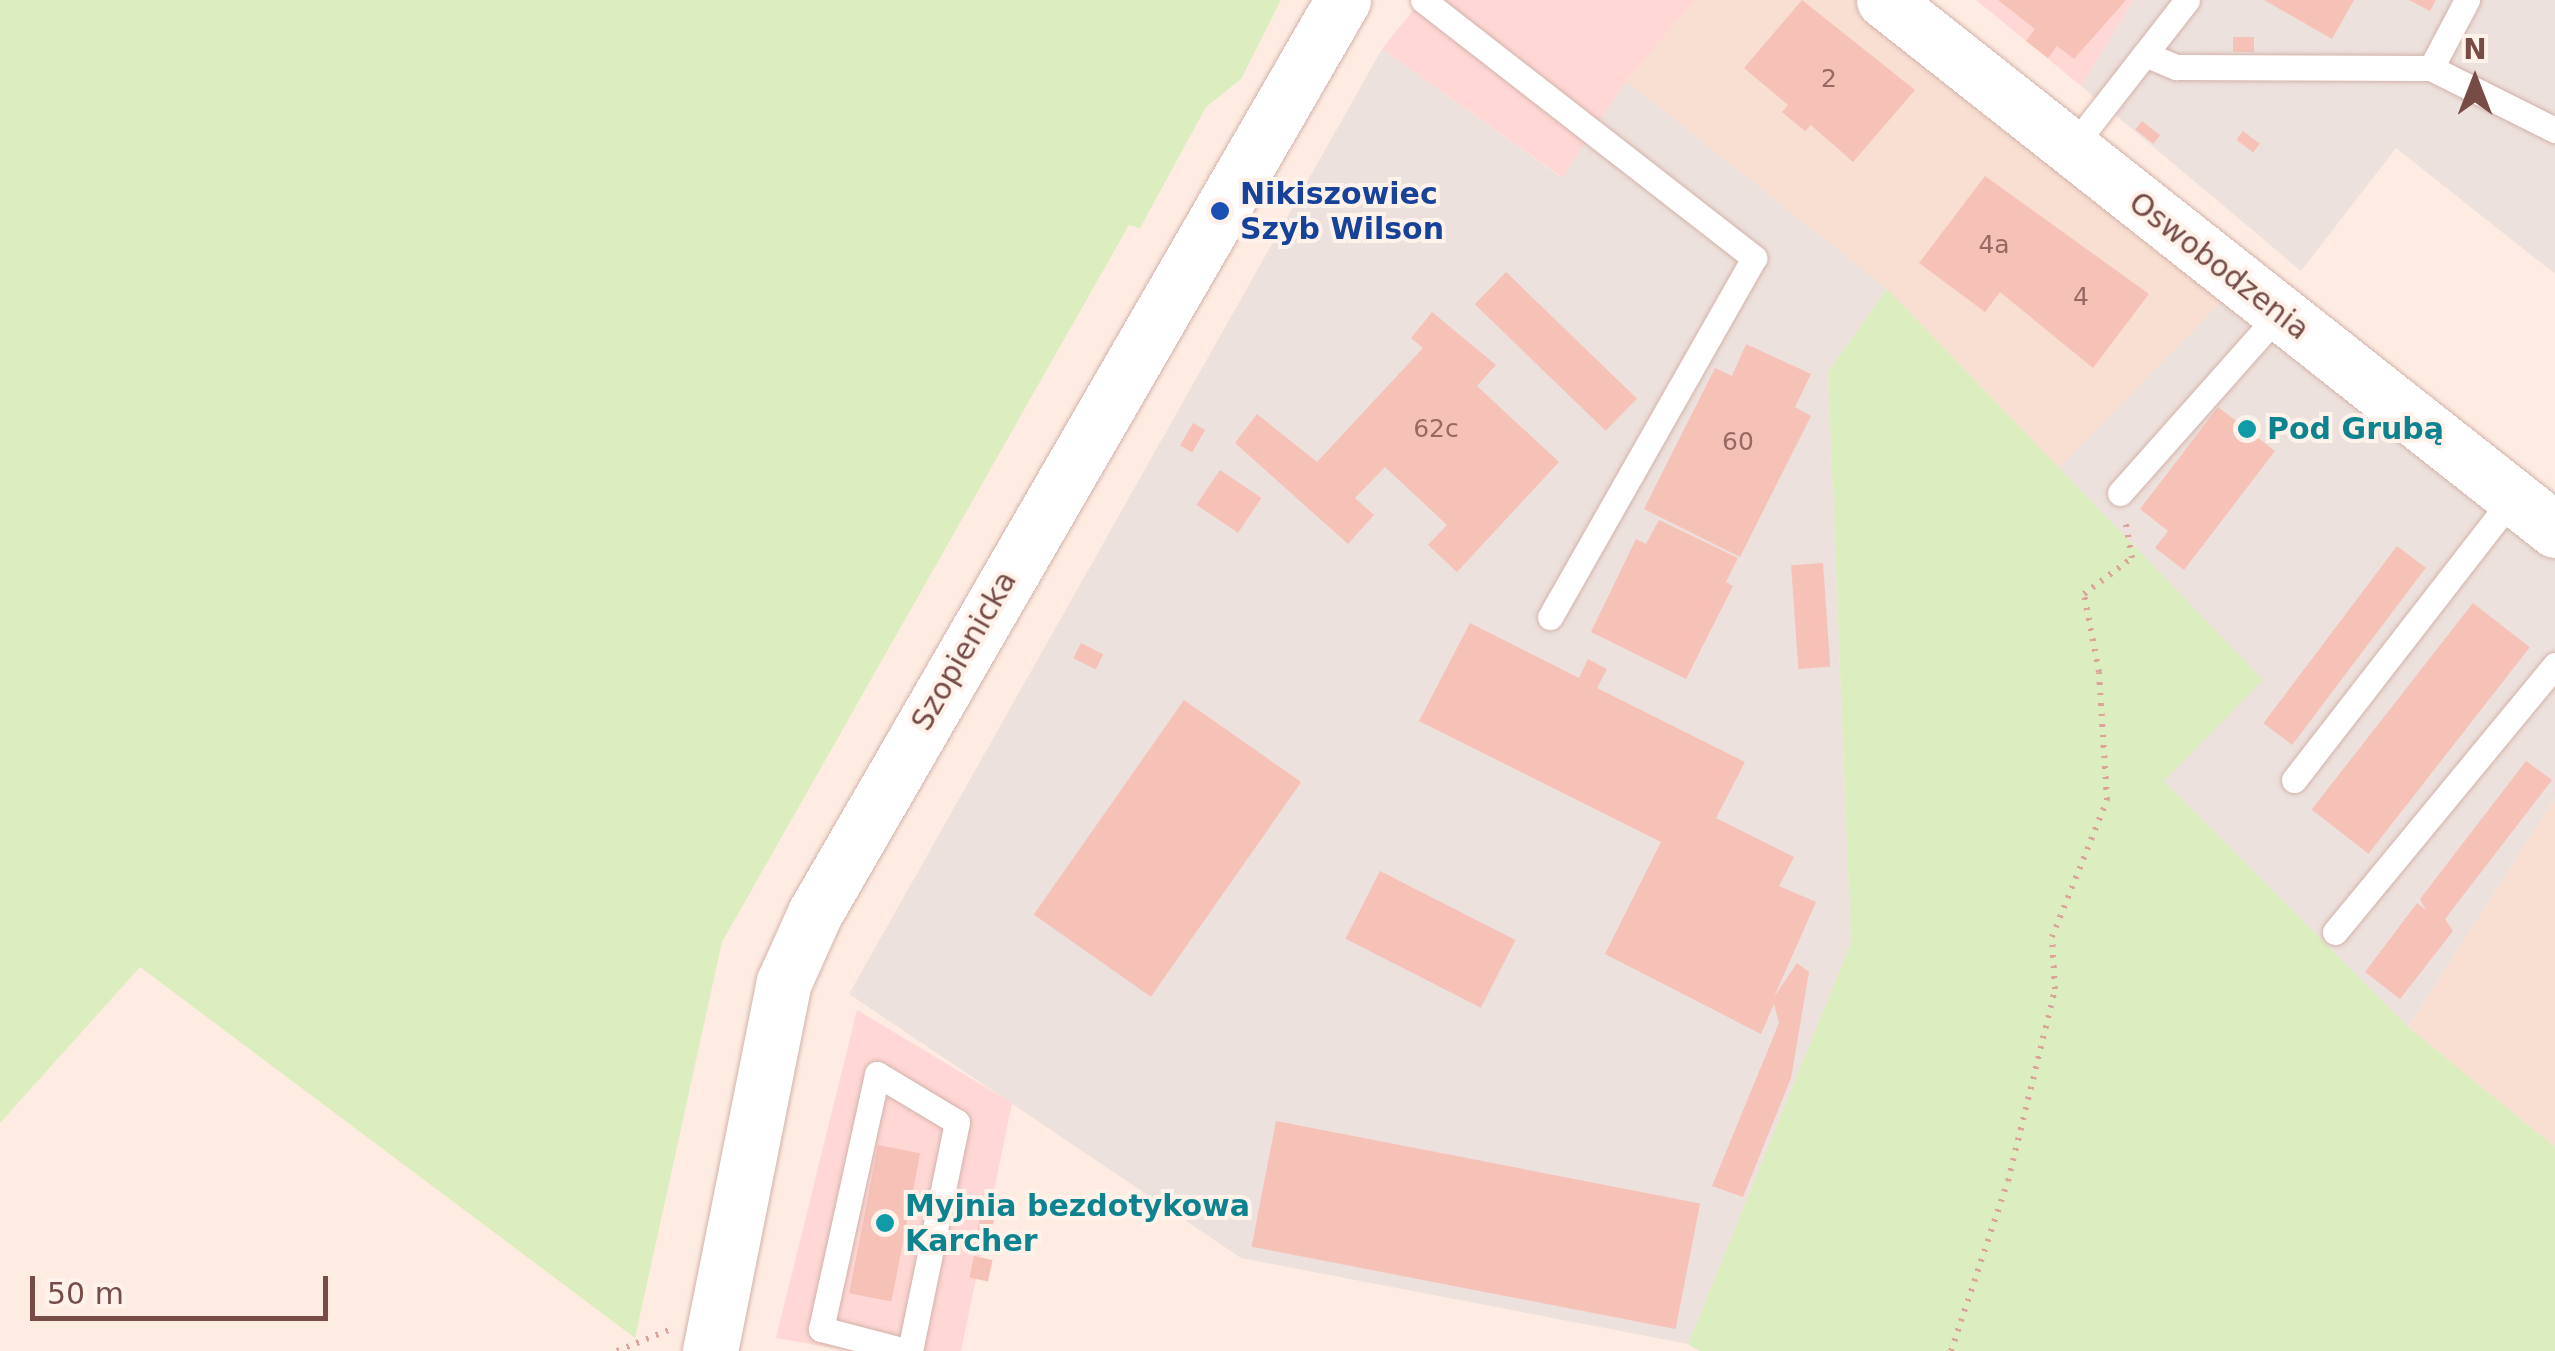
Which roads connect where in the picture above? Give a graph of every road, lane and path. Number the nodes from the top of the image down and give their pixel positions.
1 (1344, 0) edge
2 (1423, 0) edge
3 (1884, 0) edge
4 (2187, 0) edge
5 (2467, 0) edge
6 (2145, 54) junction
7 (2432, 68) junction
8 (2555, 130) edge
9 (2070, 150) junction
10 (2280, 314) junction
11 (2120, 493) joint
12 (2534, 514) edge
13 (1550, 618) dead end
14 (2555, 665) edge
15 (2294, 780) dead end
16 (2335, 932) dead end
17 (692, 1340) edge
18 (617, 1351) edge
19 (908, 1351) edge
20 (1951, 1351) edge

1 - 17 street, Szopienicka
2 - 13 lane
3 - 9 street, Oswobodzenia
4 - 6 lane
5 - 7 lane
6 - 7 lane
6 - 9 lane
7 - 8 lane
9 - 10 street, Oswobodzenia
10 - 11 lane
10 - 12 street, Oswobodzenia
11 - 20 path
12 - 15 lane
14 - 16 lane
17 - 18 path
19 - 19 lane

